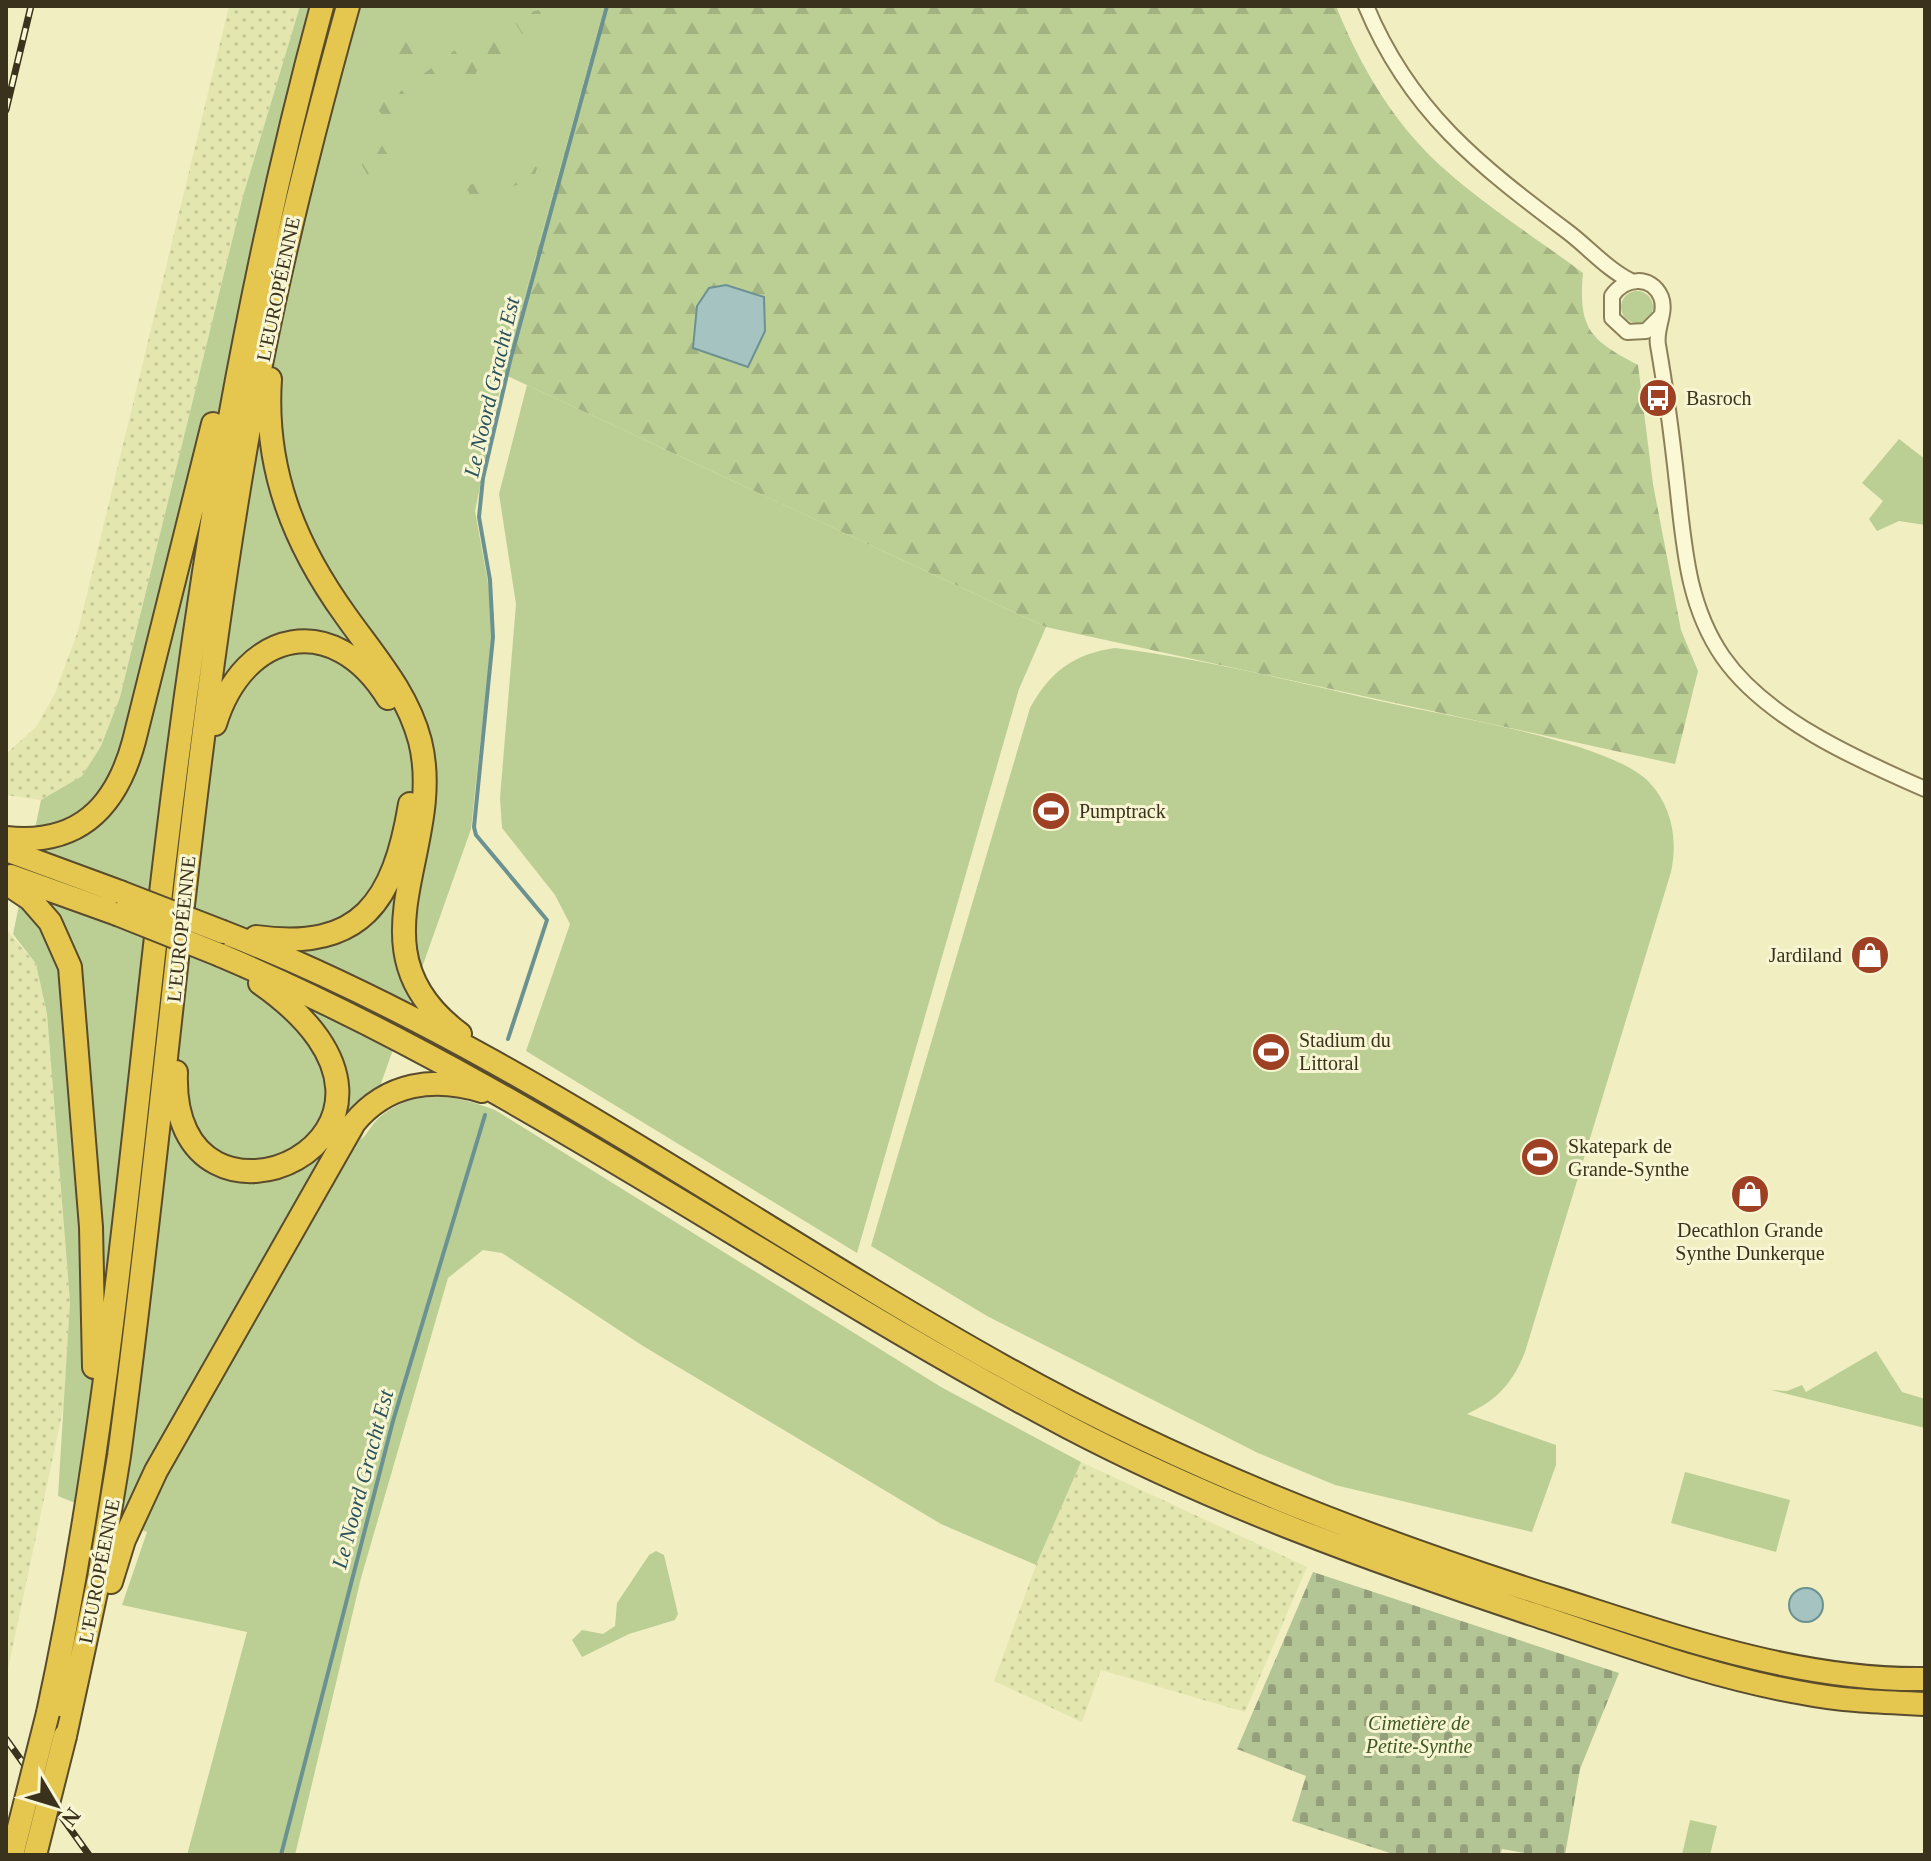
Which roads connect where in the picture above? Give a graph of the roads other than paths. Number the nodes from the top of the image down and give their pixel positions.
1 (322, 6) edge
2 (348, 6) edge
3 (1366, 6) edge
4 (292, 223) junction
5 (266, 227) junction
6 (1605, 262) junction
7 (1631, 281) junction
8 (1615, 292) junction
9 (1660, 317) junction
10 (1636, 333) junction
11 (1661, 359) junction
12 (199, 778) junction
13 (1925, 789) edge
14 (6, 838) edge
15 (6, 850) edge
16 (6, 874) edge
17 (6, 883) edge
18 (118, 903) junction
19 (223, 932) junction
20 (220, 955) junction
21 (178, 962) junction
22 (535, 1099) junction
23 (79, 1555) junction
24 (1925, 1679) edge
25 (1925, 1704) edge
26 (65, 1736) junction
27 (12, 1855) edge
28 (35, 1855) edge

1 - 5 highway, L'EUROPÉENNE
2 - 4 highway, L'EUROPÉENNE
3 - 6 street
4 - 12 highway, L'EUROPÉENNE
4 - 22 highway
5 - 14 highway
5 - 23 highway, L'EUROPÉENNE
6 - 7 street
6 - 8 street
7 - 8 street
7 - 9 street
8 - 10 street
9 - 10 street
9 - 11 street
10 - 11 street
11 - 13 street
12 - 19 highway
12 - 21 highway, L'EUROPÉENNE
15 - 18 highway
16 - 18 highway
17 - 23 highway
18 - 19 highway, bridge
18 - 20 highway, bridge
19 - 22 highway
20 - 21 highway
20 - 22 highway
21 - 26 highway, L'EUROPÉENNE
22 - 24 highway
22 - 25 highway
22 - 26 highway
23 - 27 highway, L'EUROPÉENNE, bridge
26 - 28 highway, L'EUROPÉENNE, bridge

